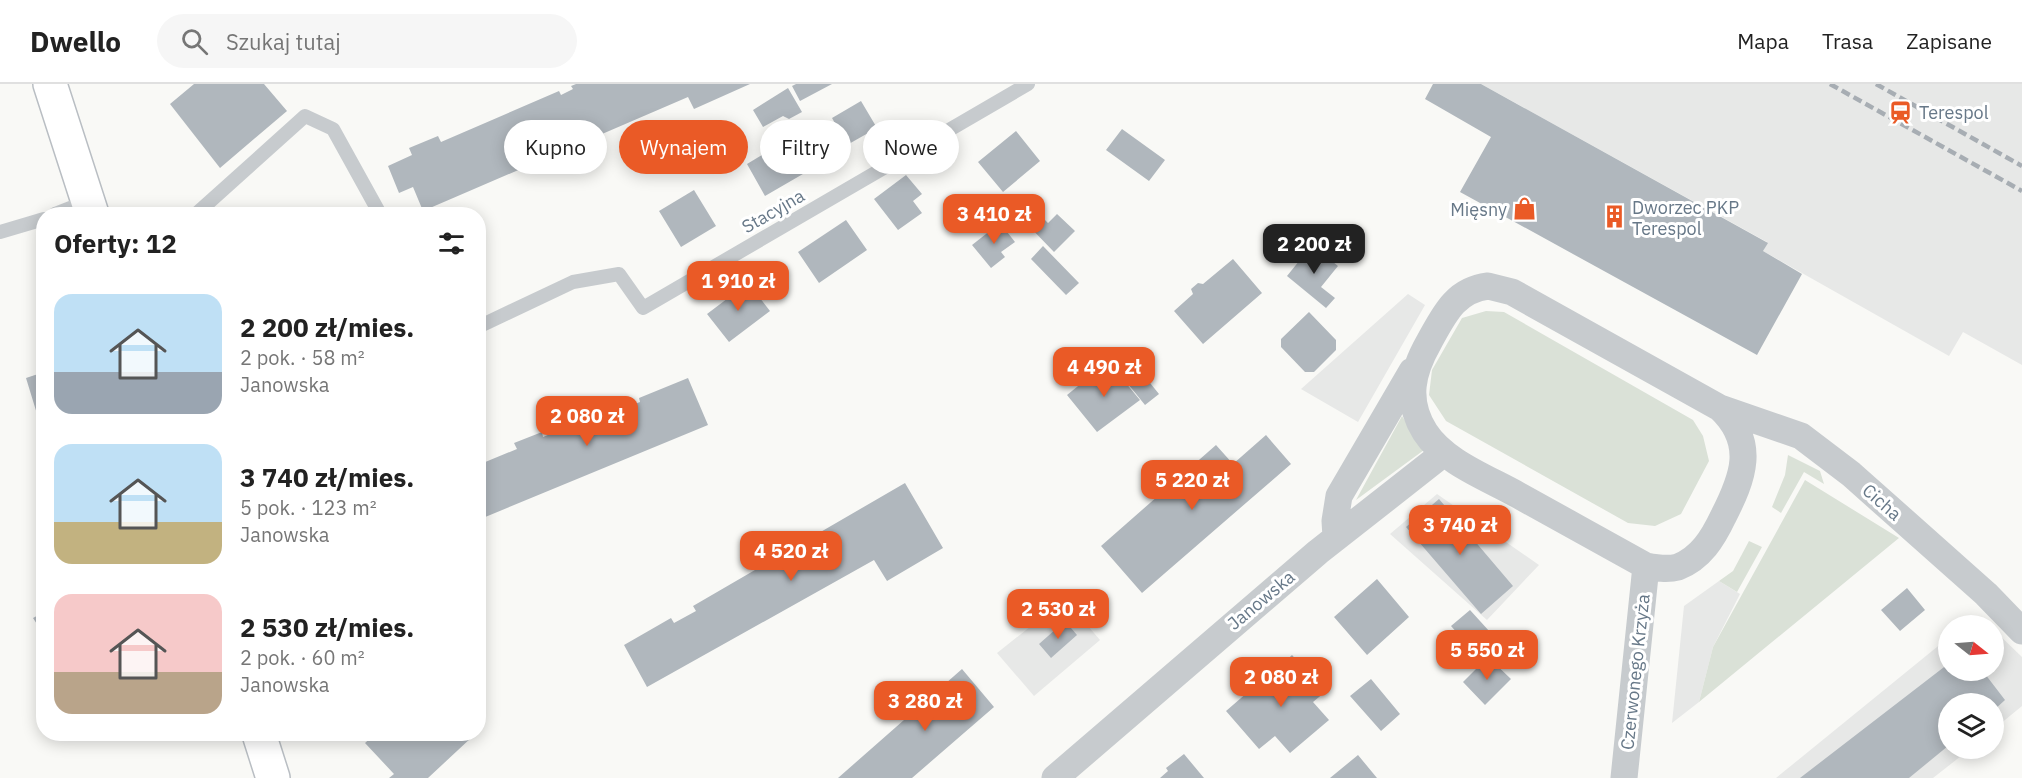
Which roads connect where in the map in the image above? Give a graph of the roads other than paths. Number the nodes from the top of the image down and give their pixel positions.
1 (50, 84) edge
2 (1028, 84) edge
3 (90, 207) edge
4 (204, 207) edge
5 (376, 207) edge
6 (36, 221) edge
7 (0, 232) edge
8 (486, 323) edge
9 (1416, 365) junction
10 (1720, 408) junction
11 (1444, 453) junction
12 (1336, 537) junction
13 (1646, 566) junction
14 (2022, 631) edge
15 (261, 741) edge
16 (273, 778) edge
17 (1055, 778) edge
18 (1624, 778) edge

1 - 3 main road
2 - 8 lane, Stacyjna
4 - 5 lane
6 - 7 lane
9 - 10 street, Cicha
9 - 11 street
9 - 12 street, Cicha
10 - 13 street
10 - 14 street, Cicha
11 - 12 street, Janowska
11 - 13 street
12 - 17 street, Janowska
13 - 18 street, Czerwonego Krzyża
15 - 16 main road

